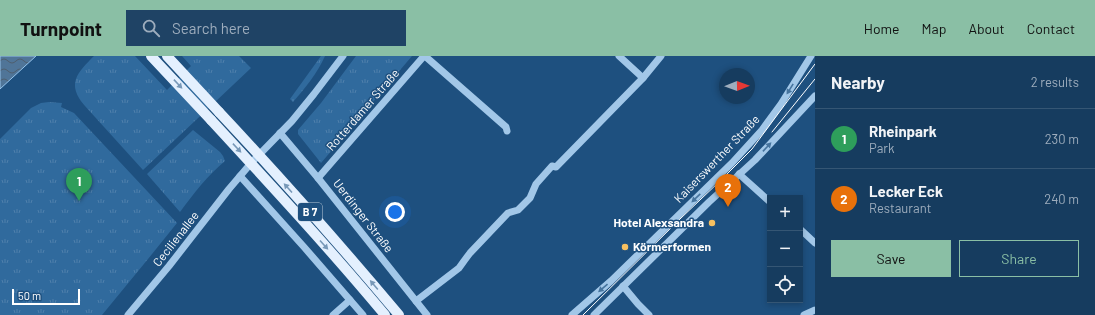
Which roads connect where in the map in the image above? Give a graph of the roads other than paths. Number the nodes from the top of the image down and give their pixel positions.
1 (151, 56) edge
2 (167, 56) edge
3 (343, 56) edge
4 (425, 56) edge
5 (619, 56) edge
6 (661, 56) edge
7 (811, 56) edge
8 (642, 78) junction
9 (815, 96) edge
10 (507, 131) dead end
11 (280, 133) junction
12 (739, 174) junction
13 (240, 176) junction
14 (318, 178) junction
15 (767, 199) edge
16 (802, 231) edge
17 (815, 243) edge
18 (624, 286) junction
19 (350, 300) junction
20 (416, 301) junction
21 (815, 310) edge
22 (128, 315) edge
23 (333, 315) edge
24 (363, 315) edge
25 (385, 315) edge
26 (399, 315) edge
27 (427, 315) edge
28 (572, 315) edge
29 (594, 315) edge
30 (649, 315) edge
31 (804, 315) edge

1 -> 25 main road, B 7, bridge
26 -> 2 main road, B 7, bridge
3 - 11 street
4 - 10 street
4 - 14 street, Rotterdamer Straße
5 - 8 street
6 - 8 street
7 -> 28 street, Kaiserswerther Straße
8 - 20 street
12 -> 9 street, Kaiserswerther Straße
11 - 13 street
11 - 14 street, Uerdinger Straße
12 - 15 street
12 - 18 street, Kaiserswerther Straße
13 - 19 street
13 - 22 street, Cecilienallee
14 - 20 street, Uerdinger Straße
16 - 17 street
18 - 29 street, Kaiserswerther Straße
18 - 30 street
19 - 23 street
19 - 24 street
20 - 27 street, Uerdinger Straße
21 - 31 street

